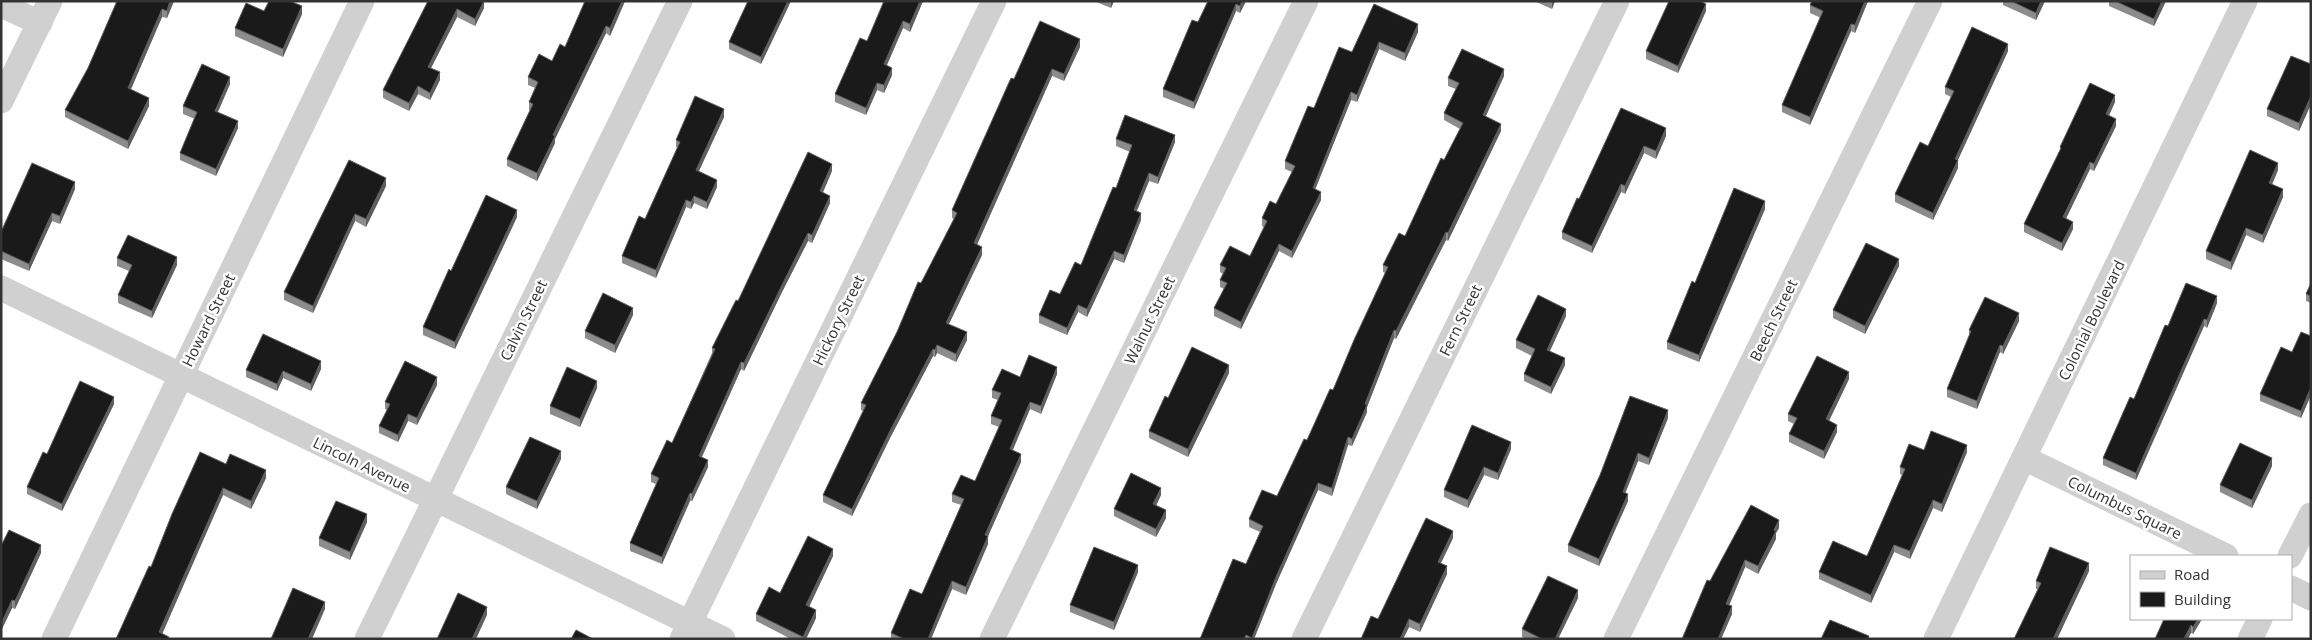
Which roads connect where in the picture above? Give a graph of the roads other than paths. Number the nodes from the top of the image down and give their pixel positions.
1 (362, 1) edge
2 (680, 1) edge
3 (994, 1) edge
4 (1306, 1) edge
5 (1617, 1) edge
6 (1930, 1) edge
7 (2245, 1) edge
8 (1, 5) edge
9 (45, 12) edge
10 (1, 101) edge
11 (1, 288) edge
12 (181, 376) junction
13 (2024, 458) junction
14 (435, 499) junction
15 (2311, 515) edge
16 (2224, 555) edge
17 (2291, 555) edge
18 (2292, 588) edge
19 (2311, 598) edge
20 (2260, 620) edge
21 (686, 631) edge
22 (54, 639) edge
23 (367, 639) edge
24 (723, 639) edge
25 (992, 639) edge
26 (1304, 639) edge
27 (1616, 639) edge
28 (1936, 639) edge
29 (2250, 639) edge

1 - 12 street, Howard Street
2 - 14 street, Calvin Street
3 - 21 street, Hickory Street
4 - 25 street, Walnut Street
5 - 26 street, Fern Street
6 - 27 street, Beech Street
7 - 13 street, Colonial Boulevard
8 - 9 street
9 - 10 street
11 - 12 street, Lincoln Avenue
12 - 14 street, Lincoln Avenue
12 - 22 street, Howard Street
13 - 16 street, Columbus Square
13 - 28 street, Colonial Boulevard
14 - 21 street, Lincoln Avenue
14 - 23 street, Calvin Street
15 - 17 street
18 - 19 street
20 - 29 street
21 - 24 street, Lincoln Avenue

